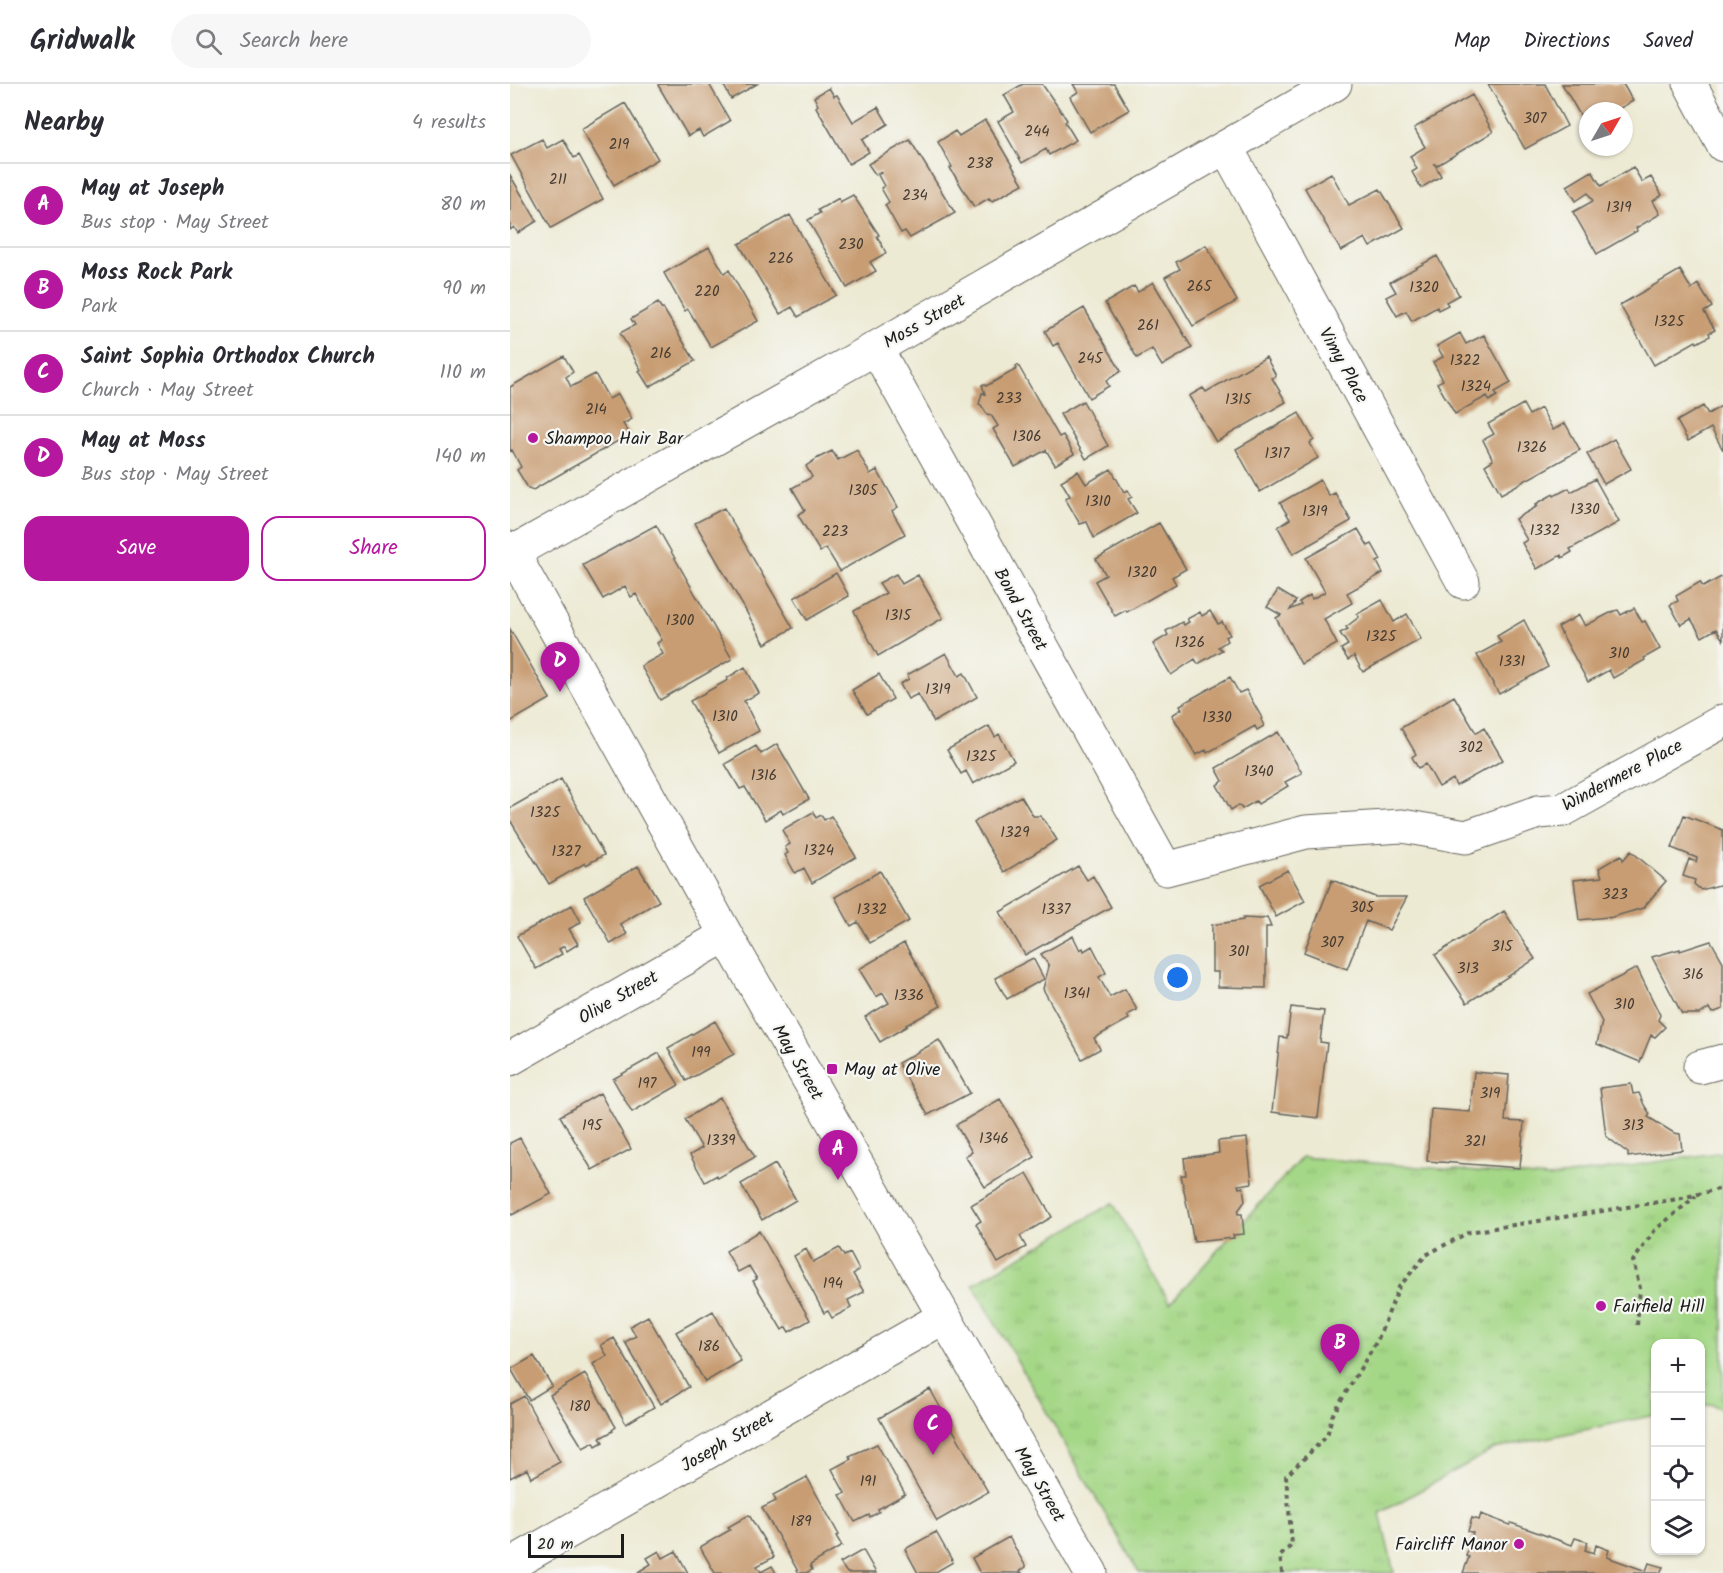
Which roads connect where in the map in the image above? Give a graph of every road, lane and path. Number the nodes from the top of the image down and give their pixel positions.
1 (1335, 84) edge
2 (1690, 84) edge
3 (1723, 145) edge
4 (1226, 147) junction
5 (876, 348) junction
6 (511, 552) edge
7 (1463, 582) dead end
8 (1723, 721) edge
9 (1166, 870) joint
10 (726, 935) junction
11 (510, 1059) edge
12 (1723, 1188) edge
13 (1696, 1196) junction
14 (944, 1317) junction
15 (1637, 1325) dead end
16 (510, 1565) edge
17 (1091, 1573) edge
18 (1282, 1573) edge

1 - 4 street, Moss Street
2 - 3 street
4 - 5 street, Moss Street
4 - 7 street, Vimy Place
5 - 6 street, Moss Street
5 - 9 street, Bond Street
6 - 10 street, May Street
8 - 9 street, Windermere Place
10 - 11 street, Olive Street
10 - 14 street, May Street
12 - 13 path
13 - 15 path
13 - 18 path
14 - 16 street, Joseph Street
14 - 17 street, May Street

